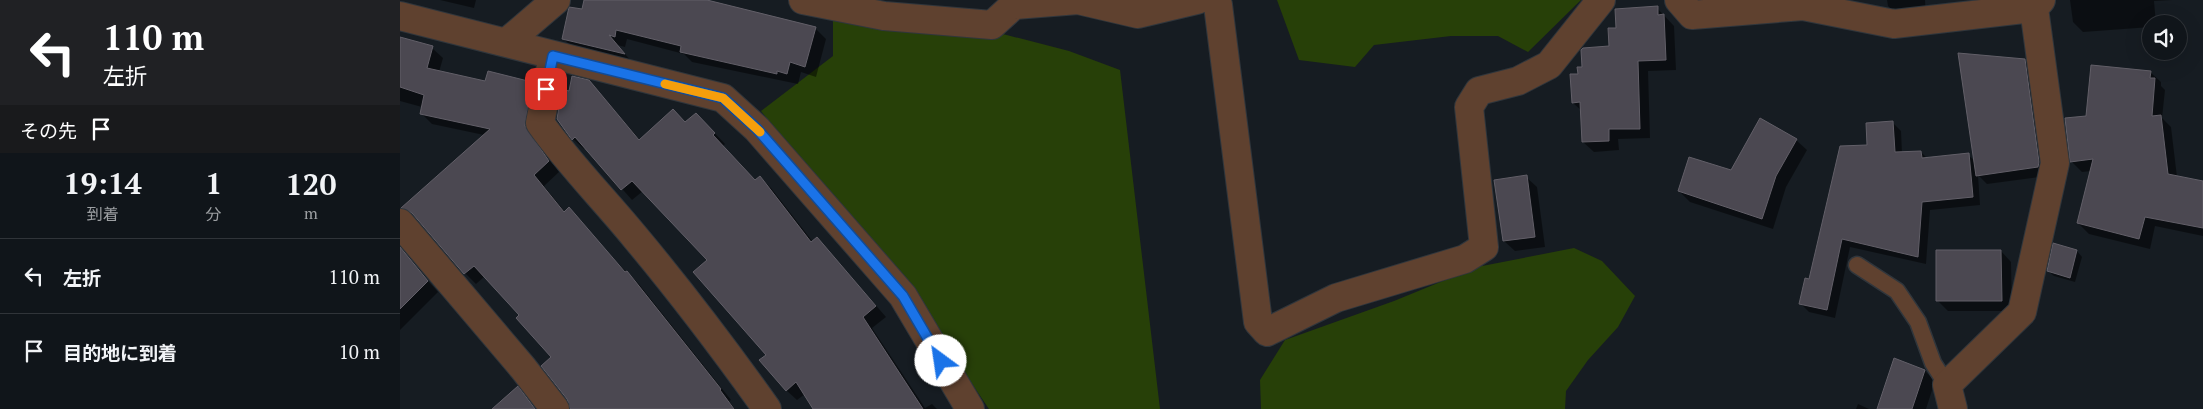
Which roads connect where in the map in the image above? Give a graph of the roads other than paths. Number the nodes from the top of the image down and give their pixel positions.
1 (556, 0) edge
2 (803, 0) edge
3 (1197, 0) edge
4 (1212, 0) edge
5 (1601, 0) edge
6 (1679, 0) edge
7 (2037, 4) edge
8 (1832, 6) edge
9 (400, 16) edge
10 (507, 42) junction
11 (553, 56) junction
12 (400, 223) edge
13 (1857, 265) dead end
14 (1950, 397) edge
15 (555, 409) edge
16 (767, 409) edge
17 (970, 409) edge

1 - 10 street
2 - 3 street
4 - 5 street
6 - 8 street
7 - 8 street
7 - 14 street
9 - 10 street
10 - 11 street
11 - 16 street
11 - 17 street
12 - 15 street
13 - 14 lane

